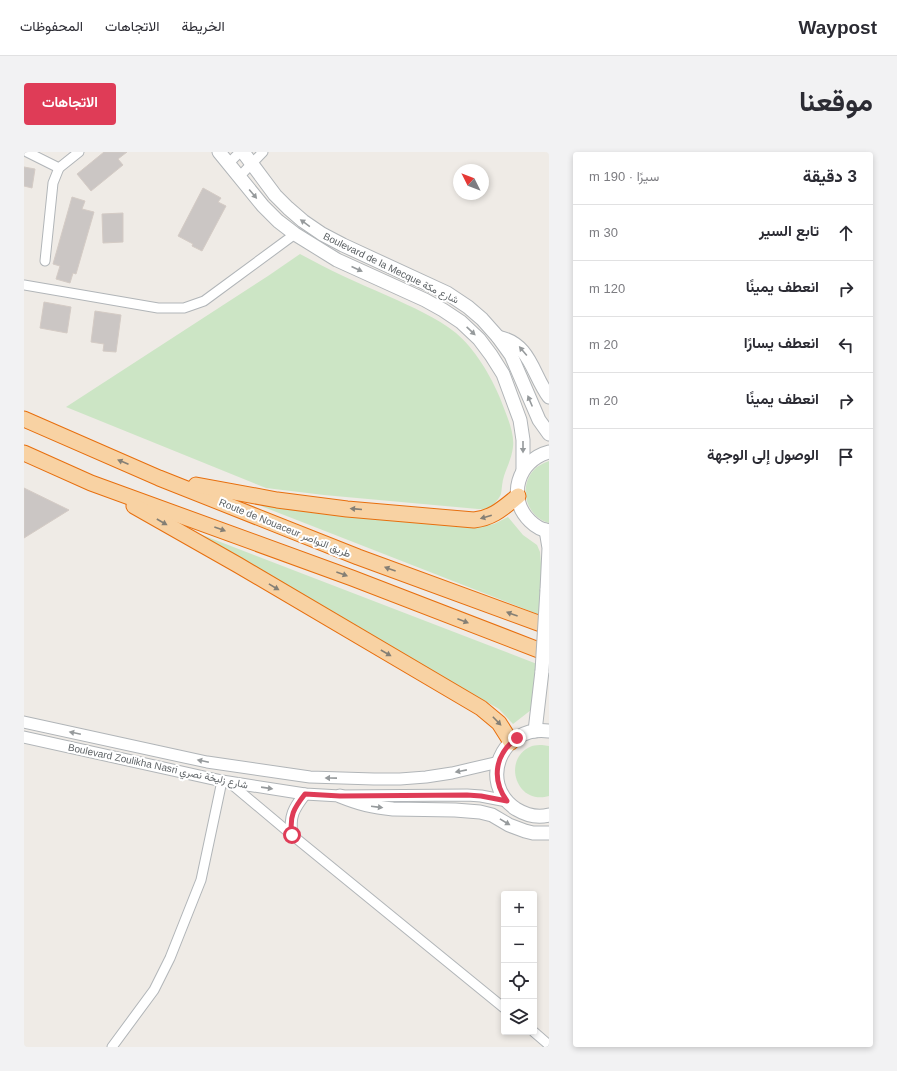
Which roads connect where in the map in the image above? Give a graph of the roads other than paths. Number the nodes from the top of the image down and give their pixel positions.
1 (27, 152) edge
2 (79, 152) edge
3 (219, 152) edge
4 (240, 152) edge
5 (243, 152) edge
6 (263, 152) edge
7 (252, 163) junction
8 (228, 164) junction
9 (59, 168) junction
10 (239, 177) junction
11 (295, 234) junction
12 (44, 261) dead end
13 (24, 285) edge
14 (498, 337) junction
15 (549, 397) edge
16 (24, 419) edge
17 (549, 434) edge
18 (549, 452) edge
19 (24, 453) edge
20 (524, 470) junction
21 (159, 478) junction
22 (91, 483) junction
23 (518, 496) junction
24 (548, 531) edge
25 (549, 628) edge
26 (549, 654) edge
27 (24, 722) edge
28 (535, 731) junction
29 (549, 731) edge
30 (24, 737) edge
31 (511, 742) junction
32 (499, 762) junction
33 (226, 782) junction
34 (305, 794) junction
35 (340, 796) junction
36 (507, 801) junction
37 (549, 815) edge
38 (549, 833) edge
39 (292, 835) junction
40 (501, 1006) edge
41 (537, 1034) edge
42 (549, 1044) edge
43 (112, 1047) edge

1 - 9 street
2 - 9 street
3 - 8 main road, Boulevard de la Mecque شارع مكة
4 - 8 street
5 - 7 main road, Boulevard de la Mecque شارع مكة
6 - 7 street
7 - 10 street
14 -> 7 main road, Boulevard de la Mecque شارع مكة
8 - 10 main road, Boulevard de la Mecque شارع مكة
9 - 12 street
10 -> 11 main road, Boulevard de la Mecque شارع مكة
11 - 13 street
11 -> 20 main road, Boulevard de la Mecque شارع مكة
15 -> 14 main road
17 -> 14 main road, Boulevard de la Mecque شارع مكة
21 -> 16 highway, Route de Nouaceur طريق النواصر
18 - 20 main road
19 - 22 highway
20 - 23 main road
23 -> 21 highway
25 -> 21 highway, Route de Nouaceur طريق النواصر
22 -> 26 highway
22 -> 31 highway
23 - 24 main road
24 - 28 main road, bridge
32 -> 27 street, Boulevard Zoulikha Nasri شارع زليخة نصري
28 - 29 main road
28 - 31 main road
30 - 33 street, Boulevard Zoulikha Nasri شارع زليخة نصري
31 - 32 main road
32 - 36 main road
33 -> 34 street, Boulevard Zoulikha Nasri شارع زليخة نصري
33 - 39 street
33 - 43 street
34 - 35 street, Boulevard Zoulikha Nasri شارع زليخة نصري
34 - 39 street
35 - 36 street, Boulevard Zoulikha Nasri شارع زليخة نصري
35 -> 38 main road
36 - 37 main road
39 - 40 street
41 - 42 street

